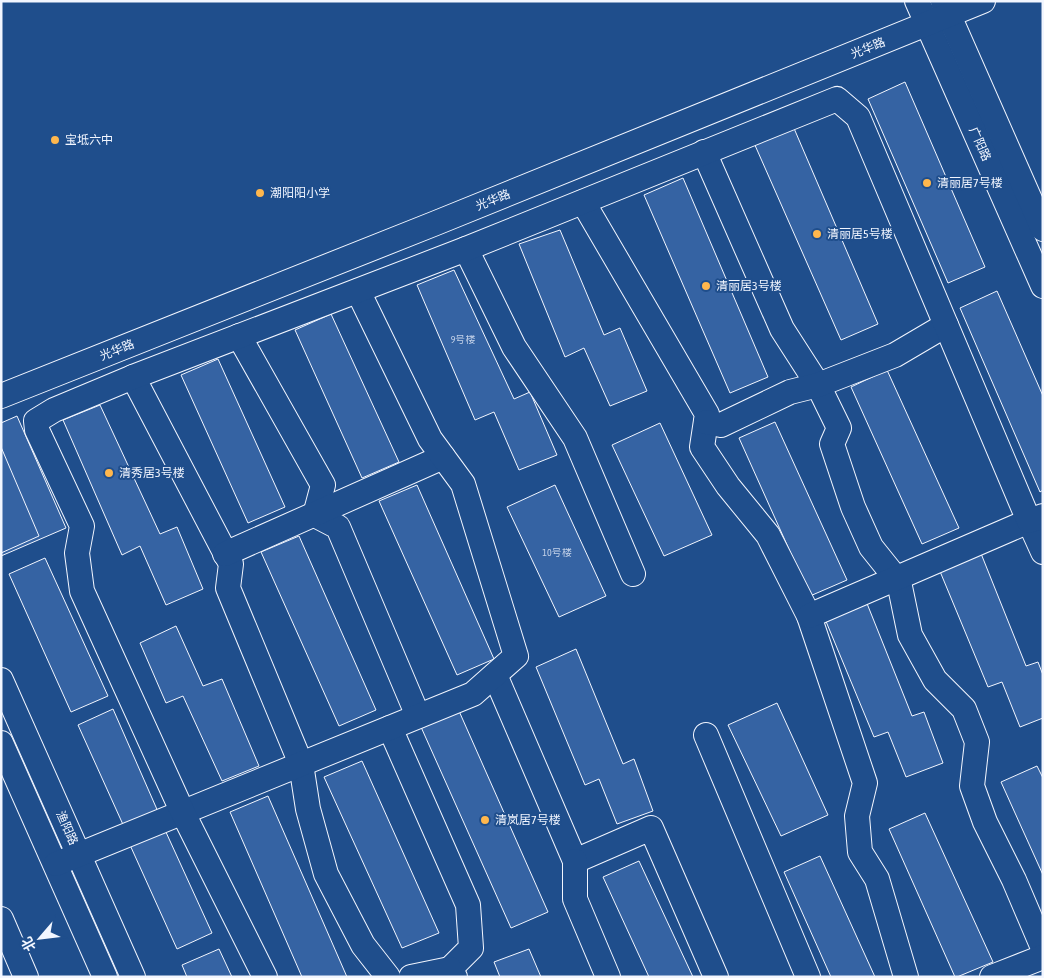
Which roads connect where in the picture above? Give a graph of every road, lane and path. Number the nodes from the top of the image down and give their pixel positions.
1 (917, 1) edge
2 (983, 1) edge
3 (939, 14) edge
4 (704, 152) junction
5 (583, 202) junction
6 (1043, 229) edge
7 (466, 249) junction
8 (1043, 286) edge
9 (358, 291) junction
10 (946, 325) junction
11 (239, 336) junction
12 (133, 377) junction
13 (818, 385) junction
14 (1, 396) edge
15 (706, 422) junction
16 (443, 457) junction
17 (314, 514) junction
18 (1036, 519) edge
19 (1043, 552) edge
20 (225, 554) junction
21 (633, 574) dead end
22 (896, 579) junction
23 (809, 616) junction
24 (495, 675) junction
25 (1, 680) edge
26 (418, 716) junction
27 (390, 728) junction
28 (706, 735) dead end
29 (1, 743) edge
30 (301, 764) junction
31 (183, 813) junction
32 (79, 855) junction
33 (575, 862) junction
34 (56, 864) junction
35 (1, 919) edge
36 (1043, 948) edge
37 (1043, 957) edge
38 (452, 973) edge
39 (26, 977) edge
40 (105, 977) edge
41 (134, 977) edge
42 (265, 977) edge
43 (388, 977) edge
44 (411, 977) edge
45 (608, 977) edge
46 (716, 977) edge
47 (808, 977) edge
48 (906, 977) edge
49 (992, 977) edge

1 - 3 street, 广阳路
2 - 3 street, 光华路
3 - 6 street, 广阳路
3 - 8 street, 广阳路
3 - 14 street, 光华路
4 - 5 street
4 - 10 street
4 - 13 street
5 - 7 street
5 - 15 street
7 - 9 street
7 - 21 street
9 - 11 street
9 - 16 street
10 - 13 street
10 - 18 street
11 - 12 street
11 - 17 street
12 - 20 street
12 - 31 street
13 - 15 street
13 - 22 street
15 - 23 street
16 - 17 street
16 - 24 street
17 - 20 street
17 - 26 street
18 - 19 street
18 - 22 street
20 - 30 street
22 - 23 street
22 - 36 street
23 - 48 street
24 - 26 street
24 - 33 street
25 - 32 street, 渔阳路
26 - 27 street
27 - 30 street
27 - 38 street
28 - 47 street
29 - 34 street, 渔阳路
30 - 31 street
30 - 43 street
31 - 32 street
31 - 42 street
32 - 34 street
32 - 41 street, 渔阳路
33 - 45 street
33 - 46 street
34 - 40 street, 渔阳路
35 - 39 street
37 - 49 street
38 - 44 street

